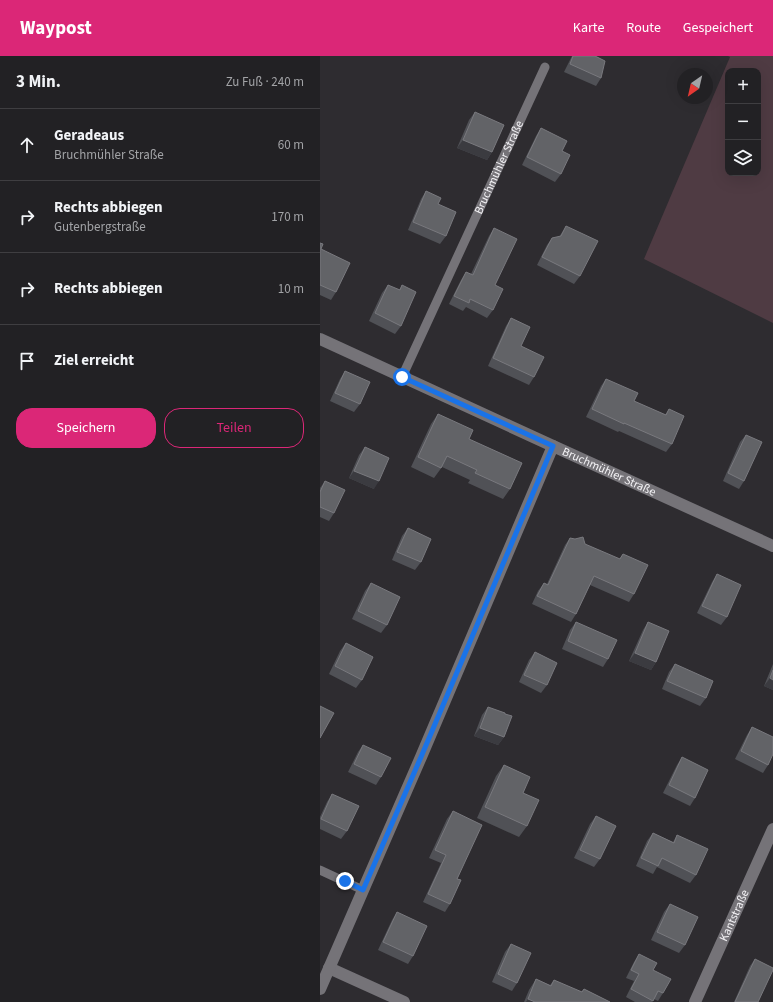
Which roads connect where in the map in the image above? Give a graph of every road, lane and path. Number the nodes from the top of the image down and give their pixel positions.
1 (545, 67) dead end
2 (320, 339) edge
3 (402, 377) junction
4 (553, 446) junction
5 (773, 546) edge
6 (773, 829) edge
7 (320, 870) edge
8 (363, 890) junction
9 (329, 968) junction
10 (320, 989) edge
11 (404, 1002) edge
12 (695, 1002) edge

1 - 3 lane, Bruchmühler Straße
2 - 3 street, Bruchmühler Straße
3 - 4 street, Bruchmühler Straße
4 - 5 street, Bruchmühler Straße
4 - 8 street
6 - 12 street, Kantstraße
7 - 8 lane
8 - 9 street
9 - 10 street
9 - 11 street

